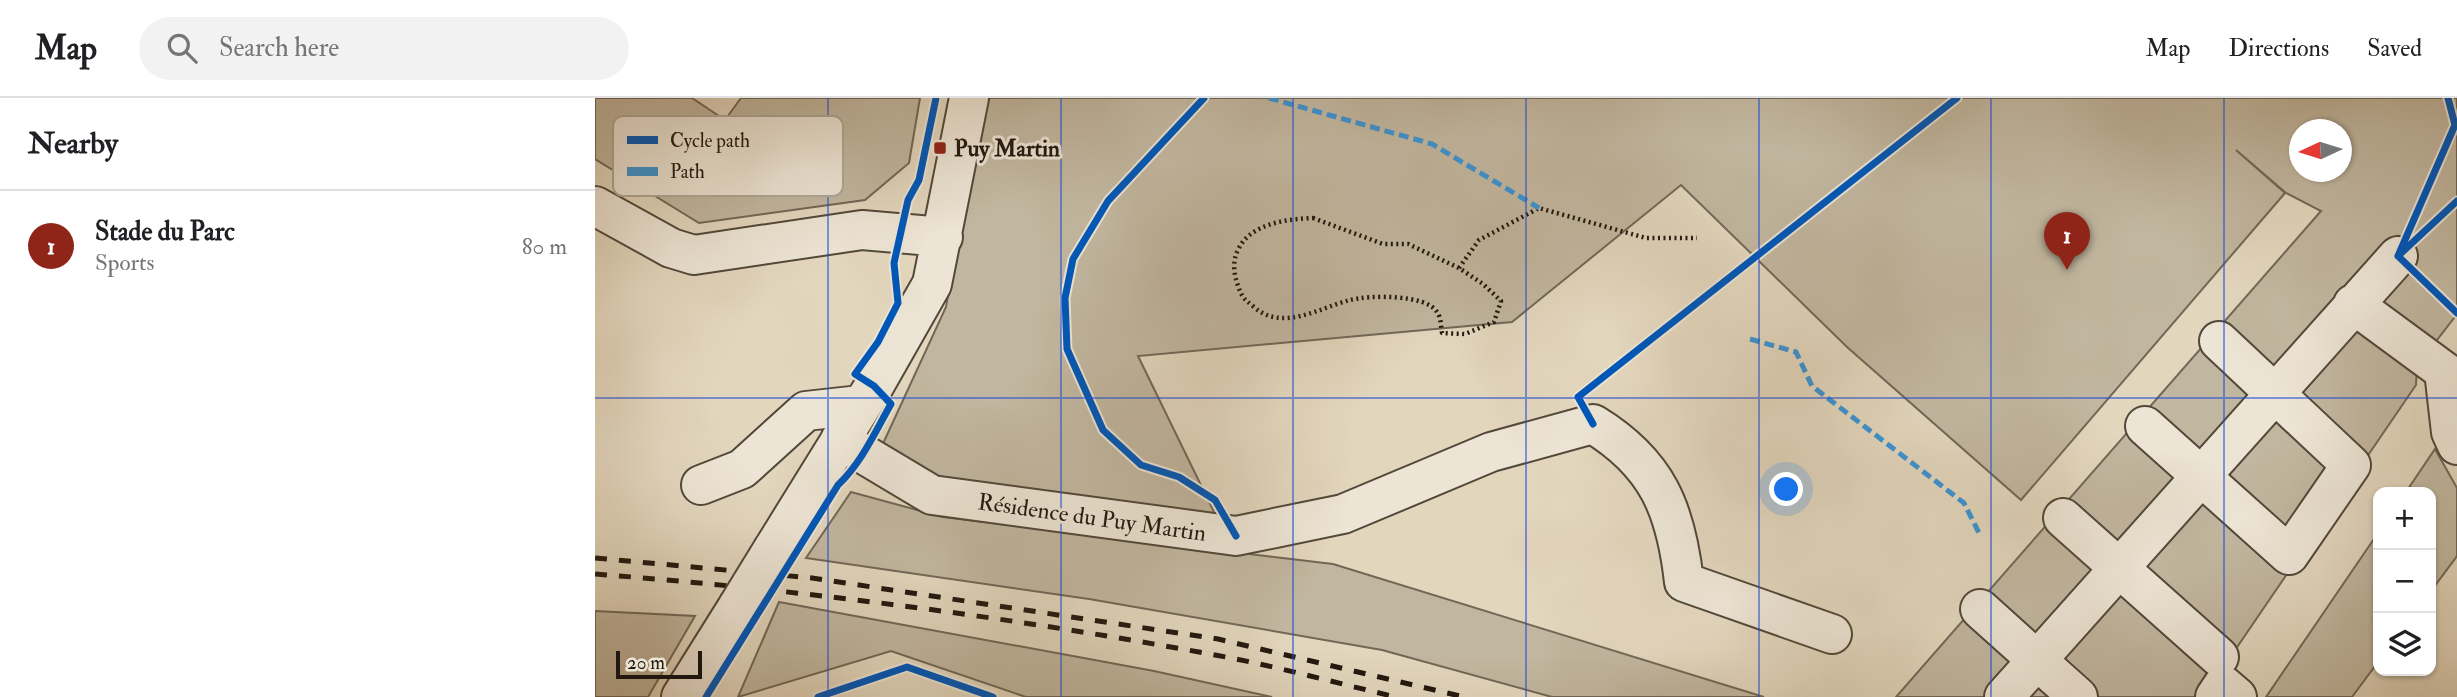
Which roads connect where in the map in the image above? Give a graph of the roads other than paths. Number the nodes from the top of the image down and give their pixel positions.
1 (969, 98) edge
2 (595, 206) edge
3 (943, 237) junction
4 (2398, 256) dead end
5 (2353, 304) junction
6 (2219, 341) dead end
7 (2450, 361) edge
8 (2274, 392) junction
9 (860, 405) junction
10 (2145, 426) dead end
11 (840, 440) junction
12 (2457, 445) edge
13 (2199, 477) junction
14 (701, 485) dead end
15 (2063, 518) dead end
16 (2119, 568) junction
17 (1980, 609) dead end
18 (1832, 634) dead end
19 (2219, 657) dead end
20 (2037, 660) junction
21 (681, 697) edge
22 (2004, 697) edge
23 (2078, 697) edge
24 (2215, 697) edge
25 (2237, 697) edge

1 - 3 street
2 - 3 street
3 - 9 street
4 - 5 street
5 - 7 street
5 - 8 street
6 - 8 street
7 - 12 street
8 - 13 street
8 - 13 street
9 - 11 street
9 - 14 street
10 - 13 street
11 - 18 street, Résidence du Puy Martin
11 - 21 street, bridge
13 - 16 street
15 - 16 street
16 - 19 street
16 - 20 street
17 - 20 street
20 - 22 street
20 - 23 street
24 - 25 street

